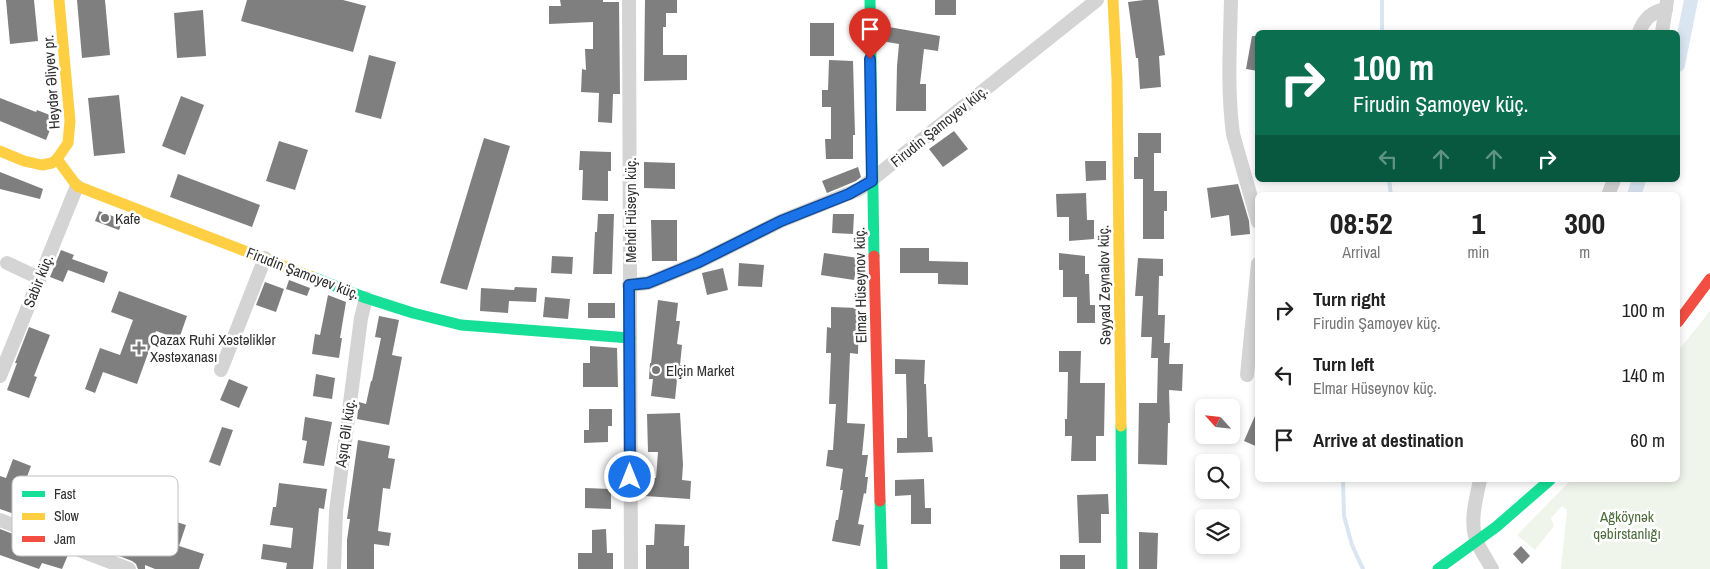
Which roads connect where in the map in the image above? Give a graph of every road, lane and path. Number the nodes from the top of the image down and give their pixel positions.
1 (59, 0) edge
2 (629, 0) edge
3 (870, 0) edge
4 (1097, 0) edge
5 (1113, 0) edge
6 (1231, 0) edge
7 (1667, 4) edge
8 (1640, 30) edge
9 (1662, 30) edge
10 (0, 151) edge
11 (57, 160) junction
12 (872, 181) junction
13 (76, 186) junction
14 (1255, 211) edge
15 (264, 258) junction
16 (7, 263) dead end
17 (39, 278) junction
18 (1710, 279) edge
19 (629, 285) junction
20 (1255, 294) edge
21 (366, 298) junction
22 (1680, 319) edge
23 (630, 338) junction
24 (221, 370) dead end
25 (1247, 375) dead end
26 (0, 376) edge
27 (1480, 482) edge
28 (1548, 482) edge
29 (0, 520) edge
30 (12, 525) edge
31 (1477, 542) junction
32 (95, 556) edge
33 (129, 569) edge
34 (334, 569) edge
35 (631, 569) edge
36 (882, 569) edge
37 (1122, 569) edge
38 (1438, 569) edge
39 (1492, 569) edge

1 - 11 street, Heydər Əliyev pr.
2 - 19 street, Mehdi Hüseyn küç.
3 - 12 street, Elmar Hüseynov küç.
4 - 12 street, Firudin Şamoyev küç.
5 - 37 street, Səyyad Zeynalov küç.
6 - 14 street
7 - 8 street
7 - 9 street
10 - 11 street
11 - 13 street
12 - 19 street, Firudin Şamoyev küç.
12 - 36 street, Elmar Hüseynov küç.
13 - 15 street, Firudin Şamoyev küç.
13 - 17 street, Sabir küç.
15 - 21 street, Firudin Şamoyev küç.
15 - 24 street
16 - 17 street
17 - 26 street, Sabir küç.
18 - 22 street
19 - 23 street, Mehdi Hüseyn küç.
20 - 25 street
21 - 23 street, Firudin Şamoyev küç.
21 - 34 street, Aşıq Əli küç.
23 - 35 street, Mehdi Hüseyn küç.
27 - 31 street
28 - 31 street
29 - 30 street
31 - 38 street
31 - 39 street
32 - 33 street

